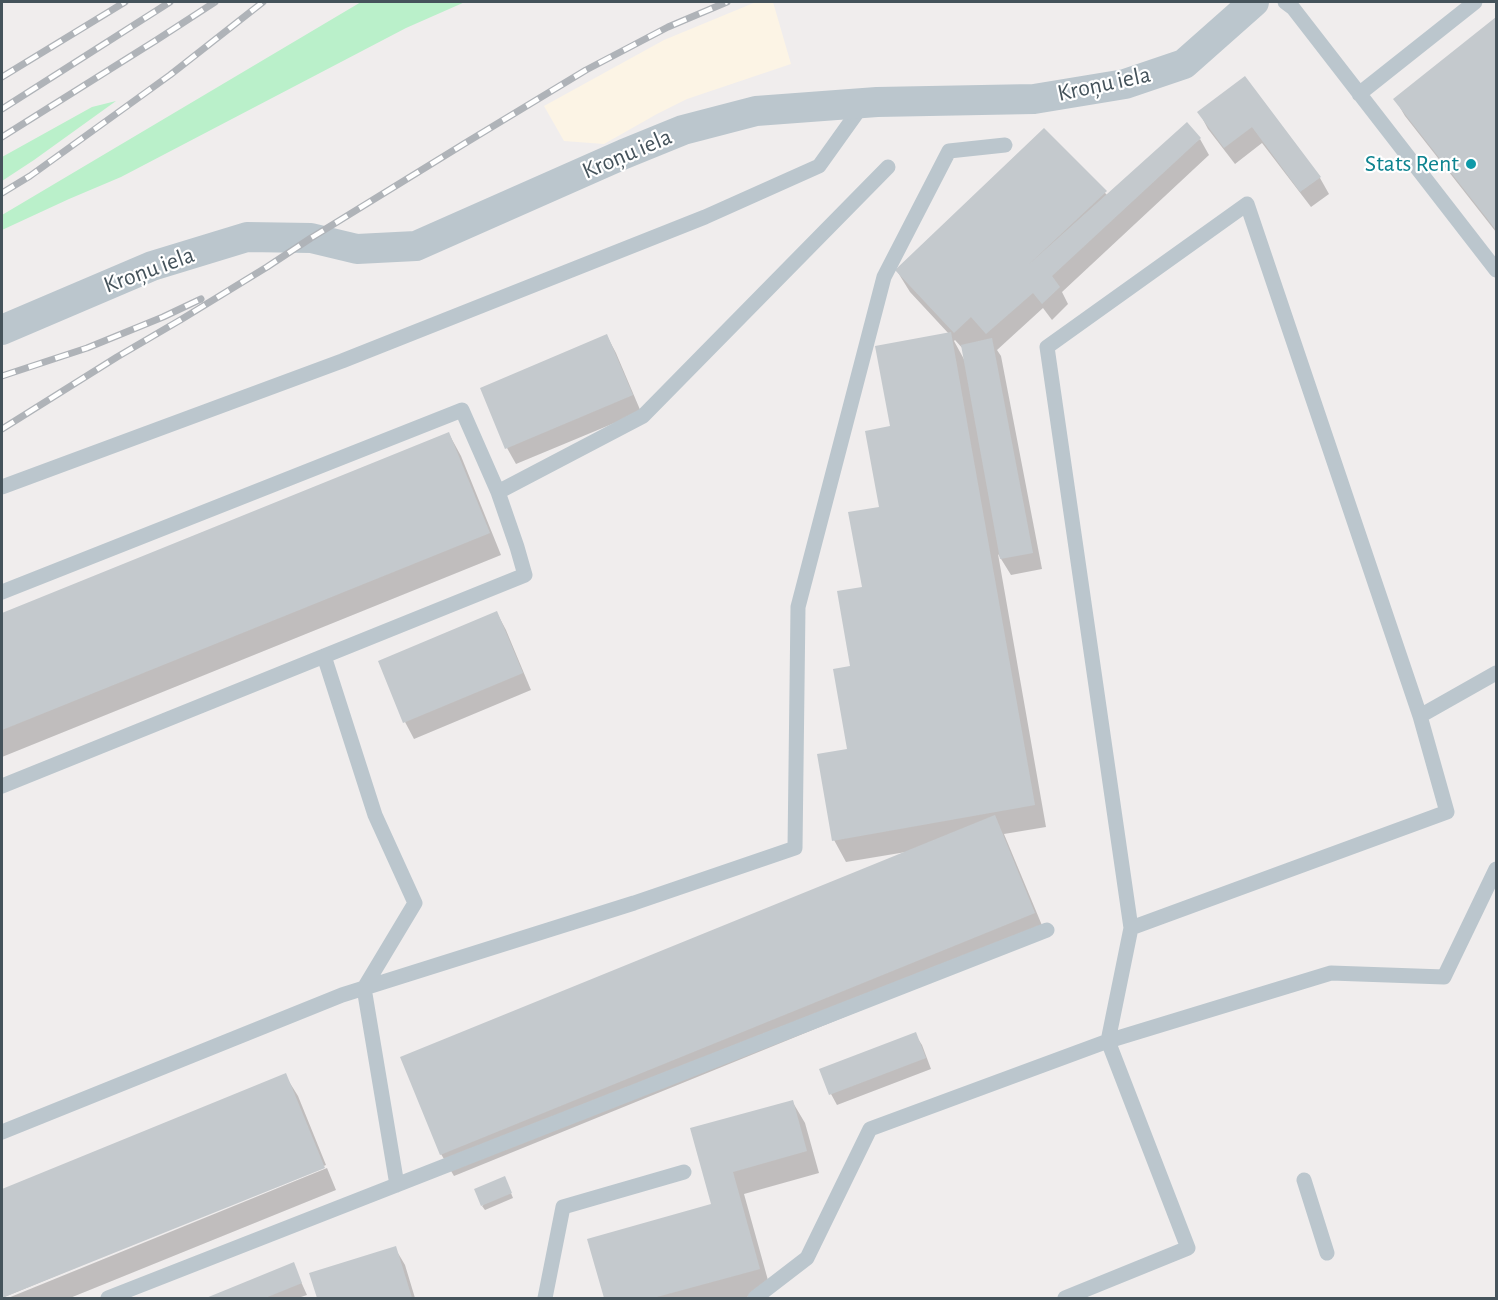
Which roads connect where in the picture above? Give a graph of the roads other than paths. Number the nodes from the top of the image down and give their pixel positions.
1 (1254, 2) edge
2 (1285, 2) edge
3 (1475, 2) edge
4 (1359, 94) junction
5 (864, 103) junction
6 (1005, 145) dead end
7 (888, 167) dead end
8 (1497, 270) edge
9 (2, 330) edge
10 (2, 487) edge
11 (498, 492) junction
12 (2, 592) edge
13 (324, 656) junction
14 (1497, 673) edge
15 (1420, 716) junction
16 (2, 786) edge
17 (1497, 869) edge
18 (1131, 928) junction
19 (1047, 930) dead end
20 (364, 988) junction
21 (1108, 1041) junction
22 (2, 1131) edge
23 (684, 1172) dead end
24 (1304, 1180) dead end
25 (397, 1185) junction
26 (1327, 1253) dead end
27 (108, 1299) edge
28 (545, 1299) edge
29 (755, 1299) edge
30 (1065, 1299) edge

1 - 5 street, Kroņu iela
2 - 4 lane
3 - 4 lane
4 - 8 lane
5 - 9 street, Kroņu iela
5 - 10 lane
6 - 20 lane
7 - 11 lane
11 - 12 lane
11 - 13 lane
13 - 16 lane
13 - 20 lane
14 - 15 lane
15 - 18 lane
15 - 18 lane
17 - 21 lane
18 - 21 lane
19 - 25 lane
20 - 22 lane
20 - 25 lane
21 - 29 lane
21 - 30 lane
23 - 28 lane
24 - 26 lane
25 - 27 lane

